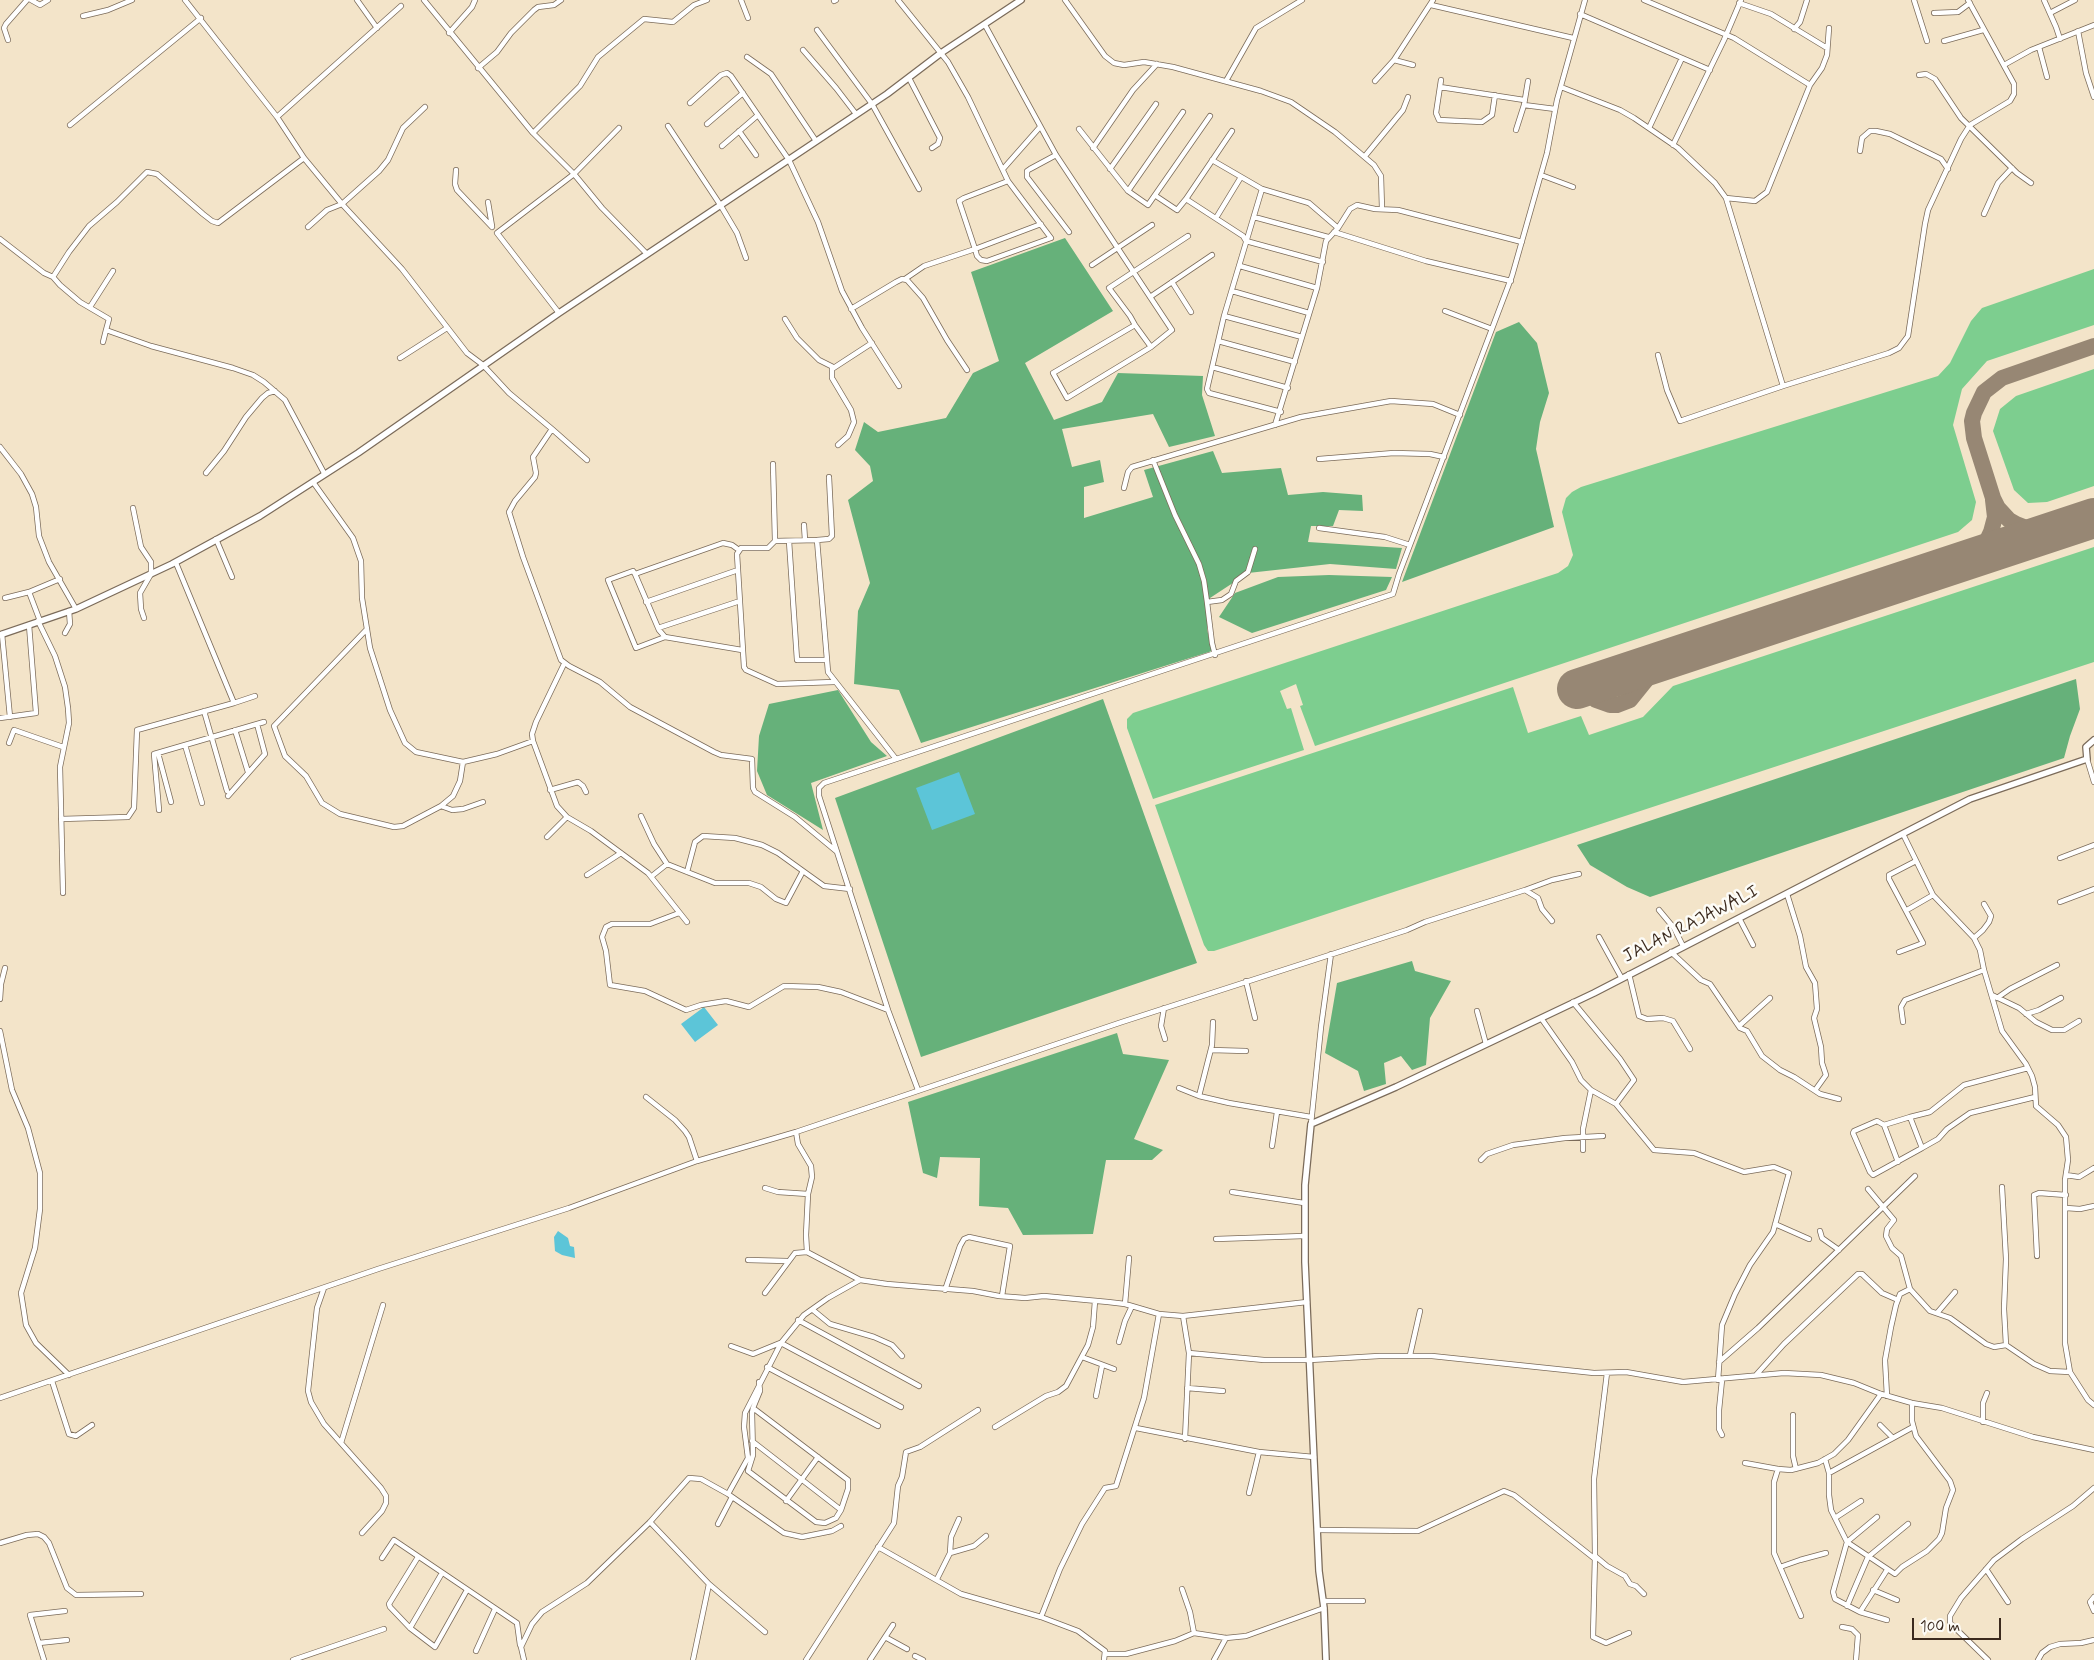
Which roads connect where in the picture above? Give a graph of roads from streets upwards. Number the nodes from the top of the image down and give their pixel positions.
1 (26, 0) edge
2 (31, 0) edge
3 (48, 0) edge
4 (132, 0) edge
5 (185, 0) edge
6 (357, 0) edge
7 (424, 0) edge
8 (475, 0) edge
9 (561, 0) edge
10 (690, 0) edge
11 (707, 0) edge
12 (741, 0) edge
13 (898, 0) edge
14 (1020, 0) edge
15 (1065, 0) edge
16 (1302, 0) edge
17 (1584, 0) edge
18 (1644, 0) edge
19 (1808, 0) edge
20 (1914, 0) edge
21 (2044, 0) edge
22 (2075, 0) edge
23 (1740, 1) edge
24 (1432, 2) edge
25 (1969, 2) edge
26 (694, 5) junction
27 (401, 6) dead end
28 (1934, 13) dead end
29 (2050, 13) junction
30 (1580, 14) junction
31 (83, 16) dead end
32 (201, 18) junction
33 (748, 18) dead end
34 (984, 25) junction
35 (2094, 25) edge
36 (378, 28) junction
37 (1829, 28) dead end
38 (1794, 29) junction
39 (817, 30) dead end
40 (1983, 30) junction
41 (2078, 31) junction
42 (450, 33) junction
43 (1726, 35) junction
44 (1573, 38) junction
45 (2060, 39) junction
46 (8, 40) dead end
47 (1927, 41) dead end
48 (1944, 41) dead end
49 (2039, 47) junction
50 (1827, 48) junction
51 (803, 50) dead end
52 (941, 53) junction
53 (746, 58) dead end
54 (1682, 58) junction
55 (1394, 60) junction
56 (1157, 64) junction
57 (1413, 65) dead end
58 (2004, 65) junction
59 (478, 68) junction
60 (1710, 70) junction
61 (1919, 75) dead end
62 (2047, 77) dead end
63 (909, 78) junction
64 (1441, 80) dead end
65 (1226, 81) junction
66 (1375, 81) dead end
67 (1528, 81) dead end
68 (1810, 85) junction
69 (1440, 87) junction
70 (1561, 87) junction
71 (743, 94) junction
72 (1495, 96) junction
73 (1408, 97) dead end
74 (2094, 97) edge
75 (1524, 102) junction
76 (690, 103) dead end
77 (872, 104) junction
78 (1156, 104) dead end
79 (425, 107) dead end
80 (1555, 109) junction
81 (1183, 112) dead end
82 (856, 114) junction
83 (758, 115) junction
84 (1210, 116) dead end
85 (276, 117) junction
86 (707, 124) dead end
87 (70, 125) dead end
88 (1970, 125) junction
89 (668, 126) dead end
90 (1040, 127) junction
91 (620, 128) dead end
92 (1648, 128) junction
93 (1078, 129) dead end
94 (1516, 130) dead end
95 (739, 131) junction
96 (1232, 131) dead end
97 (533, 133) junction
98 (816, 141) junction
99 (1674, 145) junction
100 (722, 146) dead end
101 (932, 148) dead end
102 (1093, 148) junction
103 (1860, 151) dead end
104 (756, 155) dead end
105 (1056, 155) junction
106 (1365, 156) junction
107 (304, 158) junction
108 (789, 160) junction
109 (1212, 160) junction
110 (1948, 168) junction
111 (2012, 168) junction
112 (1003, 169) junction
113 (1110, 169) junction
114 (456, 170) dead end
115 (574, 174) junction
116 (1541, 174) junction
117 (1241, 177) junction
118 (1008, 181) junction
119 (2031, 183) dead end
120 (1573, 187) dead end
121 (919, 189) dead end
122 (1262, 189) junction
123 (1128, 191) junction
124 (1156, 196) junction
125 (1726, 198) junction
126 (1186, 199) junction
127 (488, 202) dead end
128 (342, 204) junction
129 (721, 206) junction
130 (1382, 209) junction
131 (1984, 214) dead end
132 (1254, 217) junction
133 (1216, 218) junction
134 (1040, 224) junction
135 (1152, 225) dead end
136 (308, 227) dead end
137 (492, 227) junction
138 (1336, 230) junction
139 (1069, 232) dead end
140 (497, 233) junction
141 (1188, 236) dead end
142 (1328, 237) junction
143 (0, 239) edge
144 (1246, 241) junction
145 (1522, 242) junction
146 (975, 249) junction
147 (1118, 249) junction
148 (647, 254) junction
149 (1212, 255) dead end
150 (746, 258) dead end
151 (1323, 262) junction
152 (1092, 265) dead end
153 (1240, 266) junction
154 (113, 271) dead end
155 (1134, 273) junction
156 (53, 276) junction
157 (905, 279) junction
158 (1510, 281) junction
159 (1172, 282) junction
160 (1317, 288) junction
161 (1232, 291) junction
162 (1150, 297) junction
163 (90, 307) junction
164 (852, 309) junction
165 (1445, 311) dead end
166 (1191, 312) dead end
167 (559, 313) junction
168 (1309, 313) junction
169 (1224, 316) junction
170 (784, 319) dead end
171 (1135, 325) junction
172 (448, 328) junction
173 (1492, 329) junction
174 (106, 330) junction
175 (1302, 337) junction
176 (1218, 340) junction
177 (102, 342) dead end
178 (872, 342) junction
179 (1151, 347) junction
180 (1658, 355) dead end
181 (400, 358) dead end
182 (1295, 362) junction
183 (483, 365) junction
184 (1212, 366) junction
185 (833, 367) junction
186 (967, 370) dead end
187 (899, 386) dead end
188 (1783, 386) junction
189 (1288, 388) junction
190 (275, 391) junction
191 (1281, 412) junction
192 (1460, 415) junction
193 (1276, 425) junction
194 (552, 429) junction
195 (838, 445) dead end
196 (0, 447) edge
197 (1444, 457) junction
198 (1319, 459) dead end
199 (587, 460) dead end
200 (1154, 460) junction
201 (774, 464) dead end
202 (206, 473) dead end
203 (324, 473) junction
204 (829, 477) dead end
205 (313, 482) junction
206 (1124, 488) dead end
207 (133, 508) dead end
208 (804, 525) dead end
209 (1319, 528) dead end
210 (216, 539) junction
211 (805, 540) junction
212 (816, 540) junction
213 (775, 541) junction
214 (789, 541) junction
215 (1410, 545) junction
216 (1255, 549) dead end
217 (739, 550) junction
218 (176, 563) junction
219 (738, 570) junction
220 (152, 574) junction
221 (635, 574) junction
222 (232, 577) dead end
223 (60, 580) junction
224 (29, 592) junction
225 (5, 598) dead end
226 (740, 601) junction
227 (646, 602) junction
228 (1207, 602) junction
229 (76, 609) junction
230 (69, 611) junction
231 (144, 618) dead end
232 (39, 621) junction
233 (28, 625) junction
234 (658, 628) junction
235 (367, 629) junction
236 (65, 633) dead end
237 (1, 634) edge
238 (665, 637) junction
239 (742, 650) junction
240 (1215, 654) junction
241 (826, 660) junction
242 (564, 664) junction
243 (834, 682) junction
244 (255, 696) dead end
245 (234, 703) junction
246 (204, 711) junction
247 (10, 717) junction
248 (0, 718) edge
249 (264, 722) dead end
250 (257, 724) junction
251 (235, 730) junction
252 (211, 737) junction
253 (2094, 740) edge
254 (533, 741) junction
255 (10, 743) dead end
256 (184, 745) junction
257 (63, 747) junction
258 (158, 753) junction
259 (896, 759) junction
260 (2087, 759) junction
261 (463, 762) junction
262 (248, 772) junction
263 (2094, 782) edge
264 (168, 789) junction
265 (157, 790) junction
266 (550, 790) junction
267 (586, 792) dead end
268 (172, 802) dead end
269 (483, 802) dead end
270 (202, 803) dead end
271 (441, 806) junction
272 (158, 810) dead end
273 (641, 816) dead end
274 (567, 817) junction
275 (61, 819) junction
276 (1903, 834) junction
277 (547, 837) dead end
278 (2094, 845) edge
279 (622, 852) junction
280 (837, 852) junction
281 (2060, 858) dead end
282 (1916, 862) junction
283 (667, 864) junction
284 (803, 871) junction
285 (687, 872) junction
286 (1579, 874) dead end
287 (588, 875) dead end
288 (652, 876) junction
289 (850, 889) junction
290 (2094, 889) edge
291 (1525, 890) junction
292 (63, 893) dead end
293 (1787, 894) junction
294 (1933, 895) junction
295 (2060, 902) dead end
296 (1984, 904) dead end
297 (1659, 910) dead end
298 (1907, 910) junction
299 (679, 913) junction
300 (1739, 918) junction
301 (1552, 921) dead end
302 (687, 922) dead end
303 (1599, 937) dead end
304 (1974, 938) junction
305 (1753, 945) dead end
306 (1683, 946) junction
307 (1671, 952) junction
308 (1899, 952) dead end
309 (1331, 954) junction
310 (2057, 965) dead end
311 (5, 968) dead end
312 (1984, 970) junction
313 (1629, 974) junction
314 (1621, 978) junction
315 (1246, 981) junction
316 (1992, 995) junction
317 (1770, 998) dead end
318 (1997, 998) junction
319 (2061, 998) dead end
320 (0, 999) edge
321 (1574, 1002) junction
322 (1164, 1008) junction
323 (888, 1010) junction
324 (1477, 1011) dead end
325 (2026, 1014) junction
326 (1255, 1018) dead end
327 (1541, 1018) junction
328 (2079, 1021) dead end
329 (1213, 1022) dead end
330 (1903, 1022) dead end
331 (1739, 1026) junction
332 (0, 1031) edge
333 (1165, 1038) dead end
334 (1486, 1044) junction
335 (1690, 1049) dead end
336 (1211, 1050) junction
337 (1246, 1051) dead end
338 (2028, 1068) junction
339 (1179, 1088) dead end
340 (1816, 1089) junction
341 (918, 1090) junction
342 (1591, 1090) junction
343 (1199, 1096) junction
344 (2035, 1097) junction
345 (646, 1098) dead end
346 (1839, 1099) dead end
347 (1616, 1104) junction
348 (1277, 1112) junction
349 (1311, 1117) junction
350 (1910, 1117) junction
351 (1311, 1124) junction
352 (1884, 1125) junction
353 (796, 1132) junction
354 (1583, 1136) junction
355 (1604, 1136) dead end
356 (1272, 1146) dead end
357 (1922, 1148) junction
358 (1582, 1150) dead end
359 (1481, 1160) dead end
360 (697, 1161) junction
361 (1898, 1162) junction
362 (2094, 1168) edge
363 (2066, 1175) junction
364 (1915, 1176) dead end
365 (2002, 1187) dead end
366 (765, 1188) dead end
367 (1868, 1189) dead end
368 (1232, 1192) dead end
369 (808, 1194) junction
370 (2066, 1195) junction
371 (1304, 1203) junction
372 (2094, 1206) edge
373 (1885, 1207) junction
374 (2066, 1208) junction
375 (1776, 1224) junction
376 (1820, 1231) dead end
377 (1304, 1236) junction
378 (1216, 1239) dead end
379 (1809, 1239) dead end
380 (1839, 1250) junction
381 (807, 1252) junction
382 (2037, 1256) dead end
383 (1129, 1258) dead end
384 (748, 1260) dead end
385 (787, 1261) junction
386 (860, 1280) junction
387 (324, 1288) junction
388 (1910, 1289) junction
389 (945, 1290) junction
390 (1954, 1292) dead end
391 (765, 1293) dead end
392 (1002, 1296) junction
393 (1898, 1300) junction
394 (1095, 1301) junction
395 (1307, 1302) junction
396 (1125, 1304) junction
397 (383, 1306) dead end
398 (1132, 1306) junction
399 (813, 1310) junction
400 (1420, 1311) dead end
401 (1937, 1313) junction
402 (1159, 1314) junction
403 (1184, 1316) junction
404 (798, 1320) junction
405 (1118, 1342) dead end
406 (781, 1343) junction
407 (2006, 1345) junction
408 (731, 1346) dead end
409 (1189, 1352) junction
410 (1410, 1355) junction
411 (902, 1356) dead end
412 (1082, 1357) junction
413 (1310, 1360) junction
414 (1719, 1362) junction
415 (1102, 1366) junction
416 (768, 1367) junction
417 (1114, 1369) dead end
418 (1607, 1372) junction
419 (2070, 1372) junction
420 (69, 1375) junction
421 (1756, 1375) junction
422 (1720, 1380) junction
423 (52, 1381) junction
424 (760, 1382) junction
425 (919, 1386) dead end
426 (1187, 1388) junction
427 (1224, 1391) dead end
428 (1988, 1393) dead end
429 (1881, 1394) junction
430 (1096, 1396) dead end
431 (1887, 1396) junction
432 (0, 1398) edge
433 (1912, 1403) junction
434 (2094, 1405) edge
435 (901, 1406) dead end
436 (753, 1408) junction
437 (978, 1410) dead end
438 (1793, 1415) dead end
439 (1983, 1422) junction
440 (92, 1425) dead end
441 (878, 1426) dead end
442 (1880, 1426) dead end
443 (995, 1427) dead end
444 (1914, 1427) junction
445 (1136, 1428) junction
446 (1722, 1435) dead end
447 (1893, 1438) junction
448 (1185, 1439) junction
449 (752, 1441) junction
450 (341, 1443) junction
451 (2094, 1450) edge
452 (1259, 1452) junction
453 (1314, 1456) junction
454 (818, 1457) junction
455 (1825, 1458) junction
456 (1745, 1463) dead end
457 (1796, 1469) junction
458 (1778, 1470) junction
459 (1829, 1473) junction
460 (802, 1478) junction
461 (2094, 1488) edge
462 (1249, 1493) dead end
463 (730, 1496) junction
464 (786, 1501) junction
465 (1861, 1501) dead end
466 (841, 1510) junction
467 (1877, 1517) dead end
468 (1835, 1518) junction
469 (959, 1519) dead end
470 (650, 1522) junction
471 (718, 1524) dead end
472 (1908, 1524) dead end
473 (841, 1526) dead end
474 (1317, 1530) junction
475 (362, 1533) dead end
476 (986, 1536) dead end
477 (1847, 1542) junction
478 (0, 1543) edge
479 (878, 1547) junction
480 (950, 1553) junction
481 (1826, 1553) dead end
482 (418, 1557) junction
483 (1868, 1557) junction
484 (382, 1558) dead end
485 (1595, 1558) junction
486 (1780, 1568) junction
487 (1986, 1569) junction
488 (1887, 1570) junction
489 (1898, 1571) junction
490 (442, 1573) junction
491 (1904, 1574) dead end
492 (937, 1579) junction
493 (709, 1584) junction
494 (1182, 1589) dead end
495 (467, 1590) junction
496 (1873, 1590) junction
497 (141, 1594) dead end
498 (1644, 1594) dead end
499 (2094, 1597) edge
500 (1897, 1600) dead end
501 (1323, 1601) junction
502 (1364, 1601) dead end
503 (2008, 1602) dead end
504 (1847, 1606) junction
505 (1324, 1608) junction
506 (495, 1609) junction
507 (65, 1611) dead end
508 (2094, 1611) edge
509 (1860, 1612) junction
510 (1801, 1616) dead end
511 (1041, 1617) junction
512 (1887, 1620) dead end
513 (893, 1625) dead end
514 (1842, 1626) dead end
515 (410, 1628) junction
516 (384, 1629) dead end
517 (765, 1632) dead end
518 (1194, 1633) junction
519 (1629, 1633) dead end
520 (885, 1637) junction
521 (1226, 1638) junction
522 (67, 1640) dead end
523 (2094, 1640) edge
524 (39, 1643) junction
525 (521, 1647) junction
526 (907, 1650) dead end
527 (476, 1651) dead end
528 (1106, 1654) junction
529 (1982, 1655) junction
530 (915, 1656) dead end
531 (44, 1660) edge
532 (293, 1660) edge
533 (524, 1660) edge
534 (693, 1660) edge
535 (806, 1660) edge
536 (870, 1660) edge
537 (923, 1660) edge
538 (1104, 1660) edge
539 (1214, 1660) edge
540 (1326, 1660) edge
541 (1856, 1660) edge
542 (1979, 1660) edge
543 (1988, 1660) edge
544 (2038, 1660) edge

1 - 46 street
2 - 3 street
4 - 31 street
5 - 32 street
6 - 36 street
7 - 42 street
8 - 42 street
9 - 59 street
10 - 26 street
11 - 26 street
12 - 33 street
13 - 52 street
14 - 34 street
15 - 56 street
16 - 65 street
17 - 30 street
18 - 43 street
19 - 38 street
20 - 47 street
21 - 29 street
22 - 29 street
23 - 38 street
23 - 43 street
24 - 44 street
24 - 55 street
25 - 28 street
25 - 40 street
26 - 97 street
27 - 36 street
29 - 45 street
30 - 44 street
30 - 54 street
32 - 85 street
32 - 87 street
34 - 52 street
34 - 90 street
35 - 41 street
36 - 85 street
37 - 50 street
38 - 50 street
39 - 77 street
40 - 48 street
40 - 58 street
41 - 45 street
41 - 74 street
42 - 59 street
43 - 60 street
43 - 68 street
44 - 70 street
45 - 49 street
49 - 58 street
49 - 62 street
50 - 68 street
51 - 82 street
52 - 63 street
52 - 112 street
53 - 98 street
54 - 60 street
54 - 92 street
55 - 57 street
55 - 66 street
56 - 65 street
56 - 102 street
58 - 88 street
59 - 97 street
60 - 99 street
61 - 88 street
63 - 77 street
63 - 101 street
64 - 69 street
65 - 106 street
67 - 75 street
68 - 125 street
69 - 72 street
69 - 72 street
70 - 80 street
70 - 92 street
71 - 76 street
71 - 83 street
71 - 86 street
72 - 75 street
73 - 106 street
75 - 80 street
75 - 94 street
77 - 82 street
77 - 121 street
78 - 113 street
79 - 128 street
80 - 116 street
81 - 123 street
82 - 98 street
83 - 95 street
83 - 108 street
84 - 124 street
85 - 107 street
88 - 110 street
88 - 111 street
89 - 129 street
90 - 105 street
90 - 112 street
91 - 115 street
92 - 99 street
93 - 102 street
95 - 100 street
95 - 104 street
96 - 109 street
97 - 115 street
98 - 108 street
99 - 125 street
102 - 113 street
103 - 110 street
105 - 139 street
105 - 147 street
106 - 130 street
107 - 128 street
107 - 156 street
108 - 129 street
108 - 164 street
109 - 117 street
109 - 126 street
110 - 188 street
111 - 119 street
111 - 131 street
112 - 118 street
113 - 123 street
114 - 137 street
115 - 140 street
115 - 148 street
116 - 120 street
116 - 145 street
117 - 122 street
117 - 133 street
118 - 134 street
118 - 146 street
122 - 132 street
122 - 138 street
123 - 124 street
124 - 126 street
125 - 188 street
126 - 133 street
127 - 137 street
128 - 136 street
128 - 172 street
129 - 148 street
129 - 150 street
130 - 138 street
130 - 145 street
132 - 142 street
132 - 144 street
133 - 144 street
134 - 146 street
134 - 146 street
135 - 147 street
137 - 140 street
138 - 142 street
138 - 158 street
140 - 167 street
141 - 155 street
142 - 151 street
143 - 156 street
144 - 151 street
144 - 153 street
145 - 158 street
146 - 157 street
147 - 152 street
147 - 155 street
148 - 167 street
149 - 159 street
151 - 160 street
153 - 160 street
153 - 161 street
154 - 163 street
155 - 162 street
155 - 171 street
156 - 163 street
157 - 164 street
157 - 186 street
158 - 173 street
159 - 162 street
159 - 166 street
160 - 168 street
161 - 168 street
161 - 169 street
162 - 179 street
163 - 174 street
164 - 178 street
165 - 173 street
167 - 183 street
168 - 175 street
169 - 175 street
169 - 176 street
170 - 185 street
171 - 179 street
171 - 179 street
172 - 181 street
172 - 183 street
173 - 192 street
174 - 177 street
174 - 190 street
175 - 182 street
176 - 182 street
176 - 184 street
178 - 185 street
178 - 187 street
180 - 188 street
182 - 189 street
183 - 194 street
183 - 203 street
184 - 189 street
184 - 191 street
185 - 195 street
189 - 191 street
190 - 202 street
190 - 203 street
191 - 193 street
192 - 193 street
192 - 197 street
193 - 200 street
194 - 199 street
194 - 242 street
196 - 223 street
197 - 198 street
197 - 215 street
200 - 206 street
200 - 228 street
201 - 213 street
203 - 205 street
204 - 212 street
205 - 210 street
205 - 235 street
207 - 220 street
208 - 211 street
209 - 215 street
210 - 218 street
210 - 222 street
211 - 212 street
211 - 214 street
212 - 241 street
213 - 214 street
213 - 217 street
214 - 241 street
215 - 240 street
216 - 228 street
217 - 219 street
217 - 221 street
218 - 220 street
218 - 245 street
219 - 226 street
219 - 227 street
220 - 229 street
220 - 231 street
221 - 227 street
221 - 238 street
223 - 224 street
223 - 229 street
224 - 225 street
224 - 232 street
226 - 234 street
226 - 239 street
227 - 234 street
228 - 240 street
229 - 230 street
230 - 232 street
230 - 236 street
232 - 233 street
232 - 257 street
233 - 237 street
233 - 247 street
234 - 238 street
235 - 261 street
235 - 271 street
237 - 247 street
238 - 239 street
239 - 243 street
240 - 259 street
241 - 243 street
242 - 254 street
242 - 280 street
243 - 259 street
244 - 245 street
245 - 246 street
246 - 252 street
246 - 275 street
247 - 248 street
249 - 250 street
250 - 251 street
250 - 262 street
251 - 252 street
251 - 262 street
252 - 256 street
252 - 262 street
253 - 260 street
254 - 261 street
254 - 266 street
255 - 257 street
256 - 258 street
256 - 270 street
257 - 275 street
258 - 264 street
258 - 265 street
259 - 280 street
260 - 263 street
260 - 276 street, JALAN RAJAWALI
261 - 271 street
264 - 265 street
264 - 268 street
265 - 272 street
266 - 267 street
266 - 274 street
269 - 271 street
273 - 283 street
274 - 277 street
274 - 279 street
275 - 292 street
276 - 282 street
276 - 293 street, JALAN RAJAWALI
278 - 281 street
279 - 287 street
279 - 288 street
280 - 289 street
282 - 294 street
282 - 298 street
283 - 285 street
283 - 288 street
284 - 285 street
284 - 285 street
284 - 289 street
286 - 291 street
288 - 299 street
289 - 323 street
290 - 295 street
291 - 301 street
291 - 309 street
293 - 300 street, JALAN RAJAWALI
293 - 340 street
294 - 298 street
294 - 304 street
296 - 304 street
297 - 306 street
298 - 308 street
299 - 302 street
299 - 323 street
300 - 305 street
300 - 306 street, JALAN RAJAWALI
303 - 314 street
304 - 312 street
306 - 307 street, JALAN RAJAWALI
307 - 313 street, JALAN RAJAWALI
307 - 331 street
309 - 315 street
309 - 349 street
310 - 318 street
311 - 320 street
312 - 316 street
312 - 330 street
313 - 314 street, JALAN RAJAWALI
313 - 335 street
314 - 321 street, JALAN RAJAWALI
315 - 322 street
315 - 326 street
316 - 318 street
316 - 338 street
317 - 331 street
318 - 325 street
319 - 325 street
321 - 327 street, JALAN RAJAWALI
321 - 347 street
322 - 333 street
322 - 341 street
323 - 341 street
324 - 334 street
325 - 328 street
327 - 334 street, JALAN RAJAWALI
327 - 342 street
329 - 336 street
331 - 340 street
332 - 420 street
334 - 351 street, JALAN RAJAWALI
336 - 337 street
336 - 343 street
338 - 344 street
338 - 350 street
339 - 343 street
340 - 346 street
341 - 353 street
342 - 347 street
342 - 354 street
343 - 348 street
344 - 357 street
344 - 363 street
345 - 360 street
347 - 375 street
348 - 349 street
348 - 356 street
349 - 351 street
350 - 352 street
350 - 357 street
351 - 371 street
352 - 361 street
352 - 361 street
353 - 360 street
353 - 369 street
354 - 355 street
354 - 358 street
354 - 359 street
357 - 361 street
360 - 387 street
362 - 363 street
363 - 370 street
364 - 373 street
365 - 407 street
366 - 369 street
367 - 373 street
368 - 371 street
369 - 381 street
370 - 374 street
370 - 382 street
371 - 377 street
372 - 374 street
373 - 380 street
373 - 388 street
374 - 419 street
375 - 379 street
375 - 414 street
376 - 380 street
377 - 378 street
377 - 395 street
380 - 414 street
381 - 385 street
381 - 386 street
383 - 396 street
384 - 385 street
385 - 391 street
386 - 389 street
386 - 399 street
387 - 420 street
387 - 450 street
388 - 393 street
388 - 401 street
389 - 392 street
389 - 392 street
390 - 401 street
392 - 394 street
393 - 421 street
393 - 431 street
394 - 396 street
394 - 412 street
395 - 403 street
395 - 413 street
396 - 398 street
397 - 450 street
398 - 402 street
398 - 405 street
399 - 404 street
399 - 411 street
400 - 410 street
401 - 407 street
402 - 403 street
402 - 445 street
403 - 409 street
404 - 406 street
404 - 425 street
406 - 408 street
406 - 416 street
406 - 435 street
407 - 419 street
409 - 413 street
409 - 426 street
410 - 413 street
410 - 418 street
412 - 415 street
412 - 443 street
413 - 453 street
414 - 422 street
415 - 417 street
415 - 430 street
416 - 424 street
416 - 441 street
418 - 422 street
418 - 485 street
419 - 434 street
420 - 423 street
421 - 422 street
421 - 429 street
422 - 446 street
423 - 432 street
423 - 440 street
424 - 436 street
424 - 463 street
426 - 427 street
426 - 448 street
428 - 439 street
429 - 431 street
429 - 455 street
431 - 433 street
433 - 439 street
433 - 444 street
436 - 449 street
436 - 454 street
437 - 479 street
438 - 457 street
439 - 451 street
442 - 447 street
444 - 447 street
444 - 489 street
445 - 448 street
445 - 511 street
447 - 459 street
448 - 452 street
449 - 460 street
449 - 464 street
450 - 475 street
452 - 453 street
452 - 462 street
453 - 474 street
454 - 460 street
454 - 466 street
455 - 457 street
455 - 459 street
456 - 458 street
457 - 458 street
458 - 486 street
459 - 468 street
460 - 464 street
460 - 466 street
461 - 487 street
463 - 470 street
463 - 471 street
463 - 473 street
464 - 466 street
465 - 468 street
467 - 477 street
468 - 477 street
469 - 480 street
470 - 493 street
470 - 525 street
472 - 483 street
474 - 485 street
474 - 501 street
476 - 480 street
477 - 483 street
477 - 504 street
478 - 497 street
479 - 492 street
479 - 535 street
480 - 492 street
481 - 486 street
482 - 484 street
482 - 490 street
482 - 515 street
483 - 488 street
483 - 504 street
485 - 498 street
485 - 519 street
486 - 510 street
487 - 503 street
487 - 529 street
488 - 489 street
488 - 496 street
489 - 491 street
490 - 495 street
490 - 515 street
492 - 511 street
493 - 517 street
493 - 534 street
494 - 518 street
495 - 506 street
495 - 515 street
496 - 500 street
496 - 509 street
499 - 508 street
501 - 502 street
501 - 505 street
504 - 509 street
505 - 521 street
505 - 540 street
506 - 525 street
506 - 527 street
507 - 524 street
509 - 512 street
511 - 528 street
513 - 520 street
514 - 541 street
516 - 532 street
518 - 521 street
518 - 528 street
520 - 526 street
520 - 536 street
521 - 539 street
522 - 524 street
523 - 544 street
524 - 531 street
525 - 533 street
528 - 538 street
529 - 542 street
529 - 543 street
530 - 537 street

